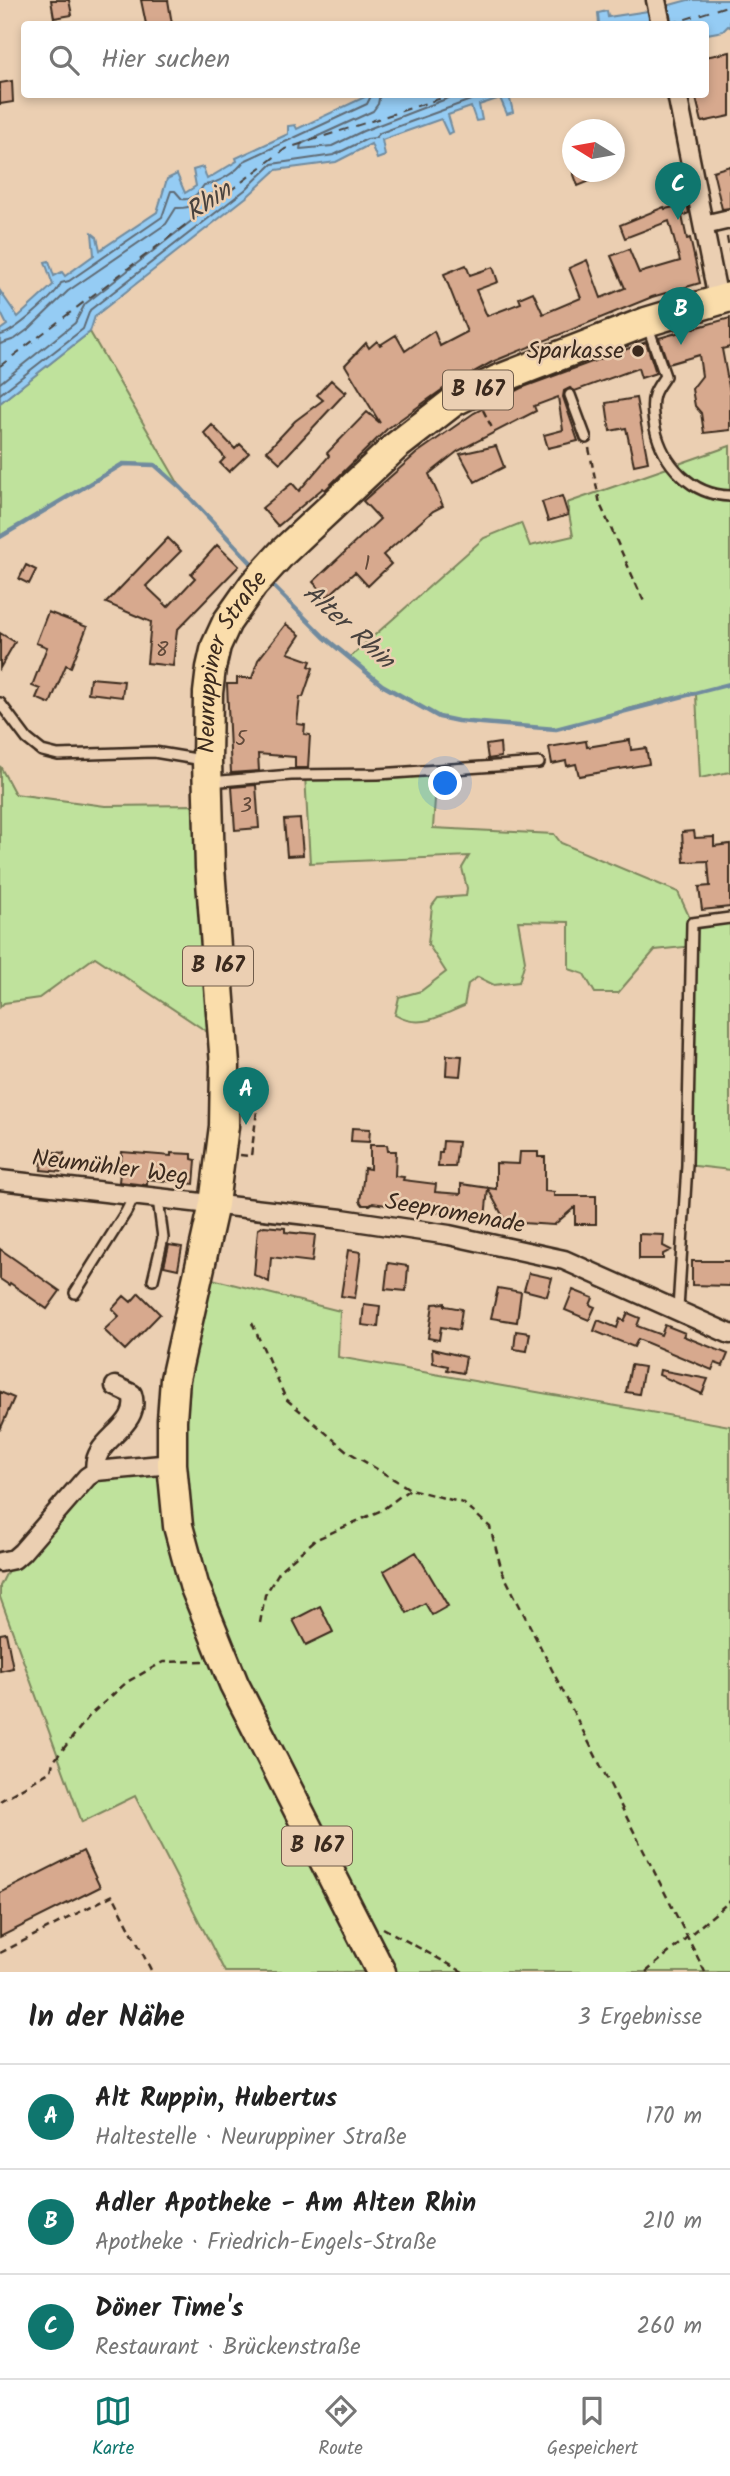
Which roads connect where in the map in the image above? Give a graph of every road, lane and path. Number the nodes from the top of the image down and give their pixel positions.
1 (656, 0) edge
2 (660, 21) edge
3 (678, 98) edge
4 (730, 219) edge
5 (704, 225) junction
6 (724, 298) edge
7 (646, 322) junction
8 (570, 395) dead end
9 (482, 408) dead end
10 (494, 432) dead end
11 (586, 438) joint
12 (730, 496) edge
13 (645, 604) dead end
14 (0, 702) edge
15 (539, 763) dead end
16 (207, 771) junction
17 (730, 918) edge
18 (0, 1180) edge
19 (134, 1196) junction
20 (158, 1199) junction
21 (214, 1204) junction
22 (153, 1280) dead end
23 (75, 1293) dead end
24 (678, 1309) junction
25 (251, 1324) dead end
26 (730, 1334) edge
27 (115, 1386) dead end
28 (172, 1464) junction
29 (96, 1471) junction
30 (410, 1489) junction
31 (0, 1562) edge
32 (260, 1623) dead end
33 (208, 1661) dead end
34 (0, 1801) edge
35 (730, 1901) edge
36 (383, 1928) dead end
37 (687, 1937) junction
38 (0, 1953) edge
39 (152, 1972) edge
40 (381, 1972) edge
41 (463, 1972) edge
42 (646, 1972) edge
43 (705, 1972) edge

1 - 2 street
3 - 5 street
4 - 5 street
5 - 6 street
6 - 7 main road, B 167
7 - 12 lane
7 - 16 main road, Neuruppiner Straße / B 167
8 - 11 lane
9 - 10 path
11 - 13 path
14 - 16 lane
15 - 16 lane, Neuruppiner Straße
16 - 21 main road, Neuruppiner Straße / B 167
17 - 24 lane
18 - 19 street, Neumühler Weg
19 - 20 street, Neumühler Weg
19 - 23 lane
20 - 21 street, Neumühler Weg
20 - 22 lane
21 - 24 street, Seepromenade
21 - 28 main road, B 167
24 - 26 street, Seepromenade
25 - 30 path
27 - 29 street
28 - 29 street
28 - 40 main road, B 167
29 - 31 street
30 - 32 path
30 - 37 path
33 - 34 path
35 - 37 path
36 - 41 path
37 - 42 path
37 - 43 path
38 - 39 path

